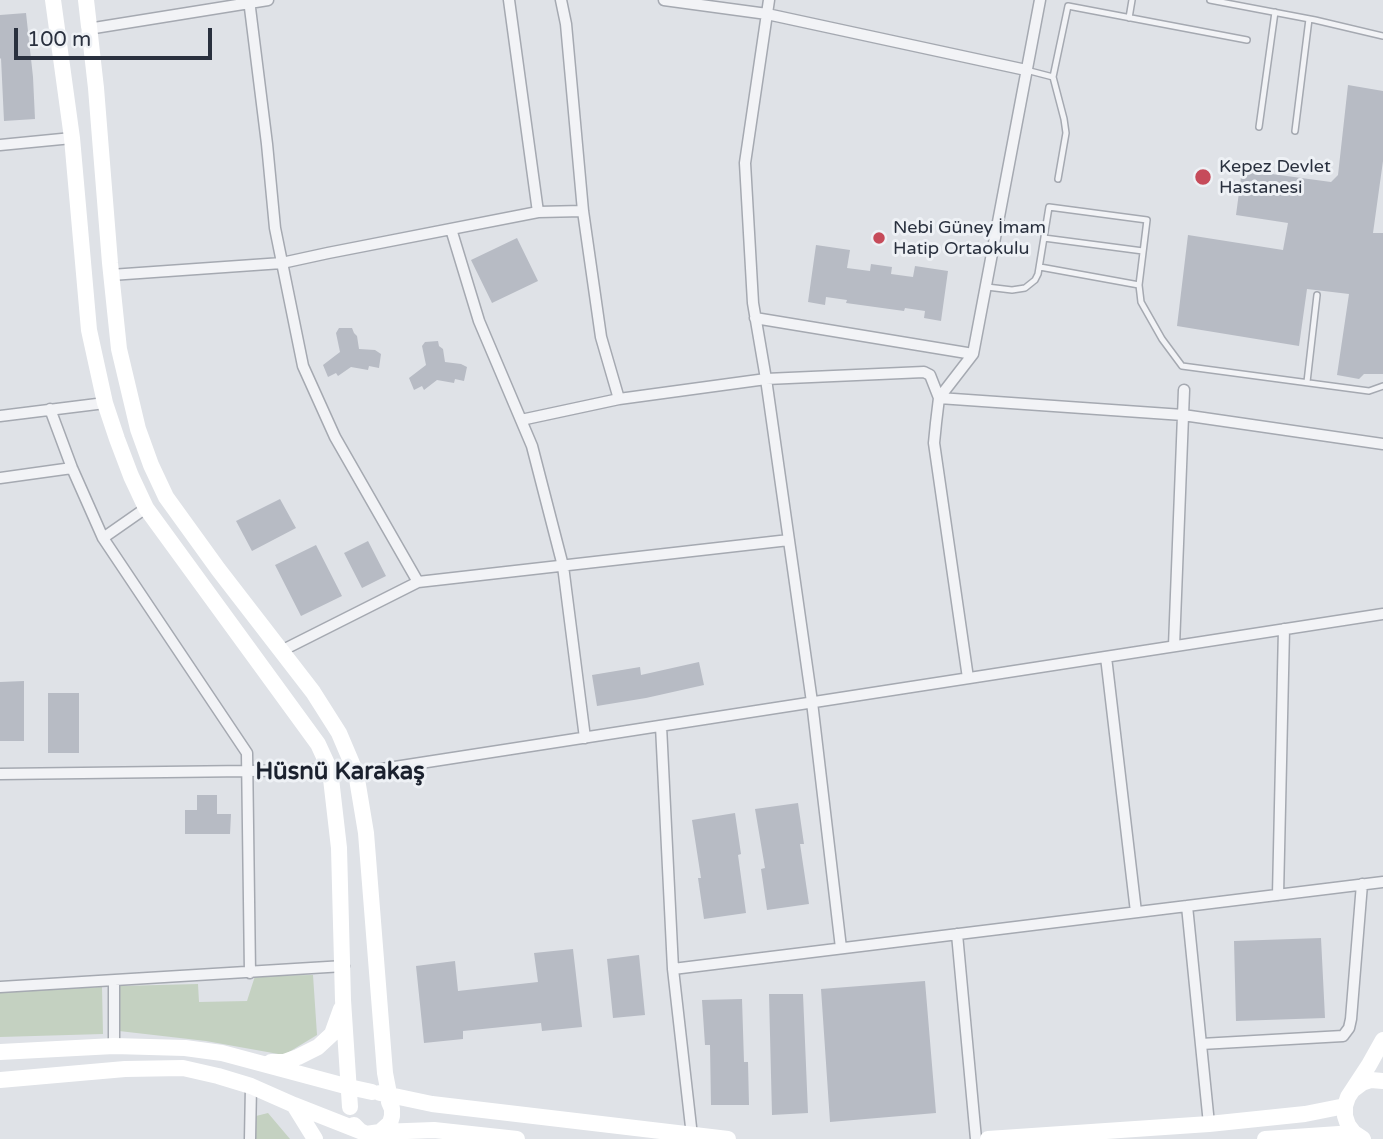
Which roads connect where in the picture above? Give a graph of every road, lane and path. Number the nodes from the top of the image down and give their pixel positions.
1 (53, 0) edge
2 (86, 0) edge
3 (268, 0) edge
4 (509, 0) edge
5 (561, 0) edge
6 (664, 0) edge
7 (769, 0) edge
8 (1040, 0) edge
9 (1132, 0) edge
10 (1210, 0) edge
11 (249, 1) edge
12 (1275, 12) junction
13 (767, 14) junction
14 (1129, 18) junction
15 (1309, 19) junction
16 (88, 29) junction
17 (1383, 36) edge
18 (1247, 40) dead end
19 (1026, 70) junction
20 (1053, 78) junction
21 (1259, 127) dead end
22 (1295, 131) dead end
23 (72, 138) junction
24 (0, 145) edge
25 (1058, 179) dead end
26 (583, 211) junction
27 (538, 212) junction
28 (452, 229) junction
29 (1044, 238) junction
30 (1143, 251) junction
31 (282, 264) junction
32 (1040, 267) junction
33 (111, 275) junction
34 (1139, 285) junction
35 (986, 287) junction
36 (1317, 295) dead end
37 (755, 318) junction
38 (973, 354) junction
39 (766, 379) junction
40 (1307, 382) junction
41 (1383, 386) edge
42 (1184, 390) dead end
43 (939, 398) junction
44 (619, 399) junction
45 (105, 403) junction
46 (50, 409) junction
47 (1183, 415) junction
48 (0, 416) edge
49 (521, 420) junction
50 (1383, 444) edge
51 (72, 468) junction
52 (0, 478) edge
53 (146, 508) junction
54 (103, 538) junction
55 (789, 540) junction
56 (563, 566) junction
57 (418, 582) junction
58 (1383, 614) edge
59 (1284, 629) junction
60 (1174, 646) junction
61 (281, 651) junction
62 (1106, 657) junction
63 (968, 678) junction
64 (812, 702) junction
65 (661, 726) junction
66 (584, 738) junction
67 (330, 770) junction
68 (248, 772) junction
69 (356, 773) junction
70 (0, 774) edge
71 (1383, 882) edge
72 (1363, 884) junction
73 (1278, 895) junction
74 (1187, 906) junction
75 (1136, 912) junction
76 (957, 934) junction
77 (841, 948) junction
78 (344, 966) junction
79 (674, 969) junction
80 (250, 973) junction
81 (114, 981) junction
82 (0, 987) edge
83 (343, 1000) junction
84 (1383, 1040) edge
85 (1201, 1044) junction
86 (114, 1046) junction
87 (0, 1052) edge
88 (261, 1063) junction
89 (0, 1080) edge
90 (1383, 1081) edge
91 (251, 1086) junction
92 (349, 1087) junction
93 (1354, 1089) junction
94 (294, 1105) junction
95 (1345, 1106) junction
96 (385, 1114) edge
97 (1209, 1124) junction
98 (353, 1125) edge
99 (691, 1127) dead end
100 (1357, 1137) edge
101 (250, 1139) edge
102 (315, 1139) edge
103 (517, 1139) edge
104 (728, 1139) edge
105 (976, 1139) edge
106 (988, 1139) edge
107 (1265, 1139) edge

1 - 23 main road
2 - 16 main road
3 - 11 street
4 - 27 street
5 - 26 street
6 - 13 street
7 - 13 street
8 - 19 street
9 - 14 lane
10 - 12 lane
11 - 16 street
11 - 31 street
12 - 15 lane
12 - 21 lane
13 - 19 street
13 - 37 street
14 - 18 lane
14 - 20 lane
15 - 17 lane
15 - 22 lane
16 - 33 main road
19 - 20 lane
19 - 35 street
20 - 25 lane
23 - 24 street
23 - 45 main road
26 - 27 street
26 - 44 street
27 - 28 street
28 - 31 street
28 - 49 street
29 - 30 lane
29 - 30 lane
29 - 32 lane
30 - 34 lane
31 - 33 street
31 - 57 street
32 - 34 lane
32 - 35 lane
33 - 61 main road
34 - 40 lane
35 - 38 street
36 - 40 lane
37 - 38 street
37 - 39 street
38 - 43 street
39 - 43 street
39 - 44 street
39 - 55 street
40 - 41 lane
42 - 47 street
43 - 47 street
43 - 63 street
44 - 49 street
45 - 46 street
45 - 53 main road
46 - 48 street
46 - 51 street
47 - 50 street
47 - 60 street
49 - 56 street
51 - 52 street
51 - 54 street
53 - 54 street
53 - 67 main road
54 - 68 street
55 - 56 street
55 - 64 street
56 - 57 street
56 - 66 street
57 - 61 street
58 - 59 street
59 - 60 street
59 - 73 street
60 - 62 street
61 - 69 main road
62 - 63 street
62 - 75 street
63 - 64 street
64 - 65 street
64 - 77 street
65 - 66 street
65 - 79 street
66 - 69 street
67 - 68 street
67 - 78 main road
68 - 70 street
68 - 80 street
69 - 96 main road
71 - 72 street
72 - 73 street
72 - 85 street
73 - 74 street
74 - 75 street
74 - 85 street
75 - 76 street
76 - 77 street
76 - 105 street
77 - 79 street
78 - 80 street
78 - 83 main road
79 - 99 street
80 - 81 street
81 - 82 street
81 - 86 street
83 - 88 main road
83 - 92 main road
84 - 93 main road
85 - 97 street
86 - 87 main road
86 - 88 main road
88 - 92 main road
89 - 91 main road
90 - 93 main road
91 - 94 main road
91 - 101 street
92 - 96 main road
92 - 98 main road
93 - 95 main road
94 - 98 main road
94 - 102 main road
95 - 97 main road
95 - 100 main road
96 - 98 main road
96 - 98 main road
96 - 103 main road
96 - 104 main road
97 - 106 main road
100 - 107 main road

